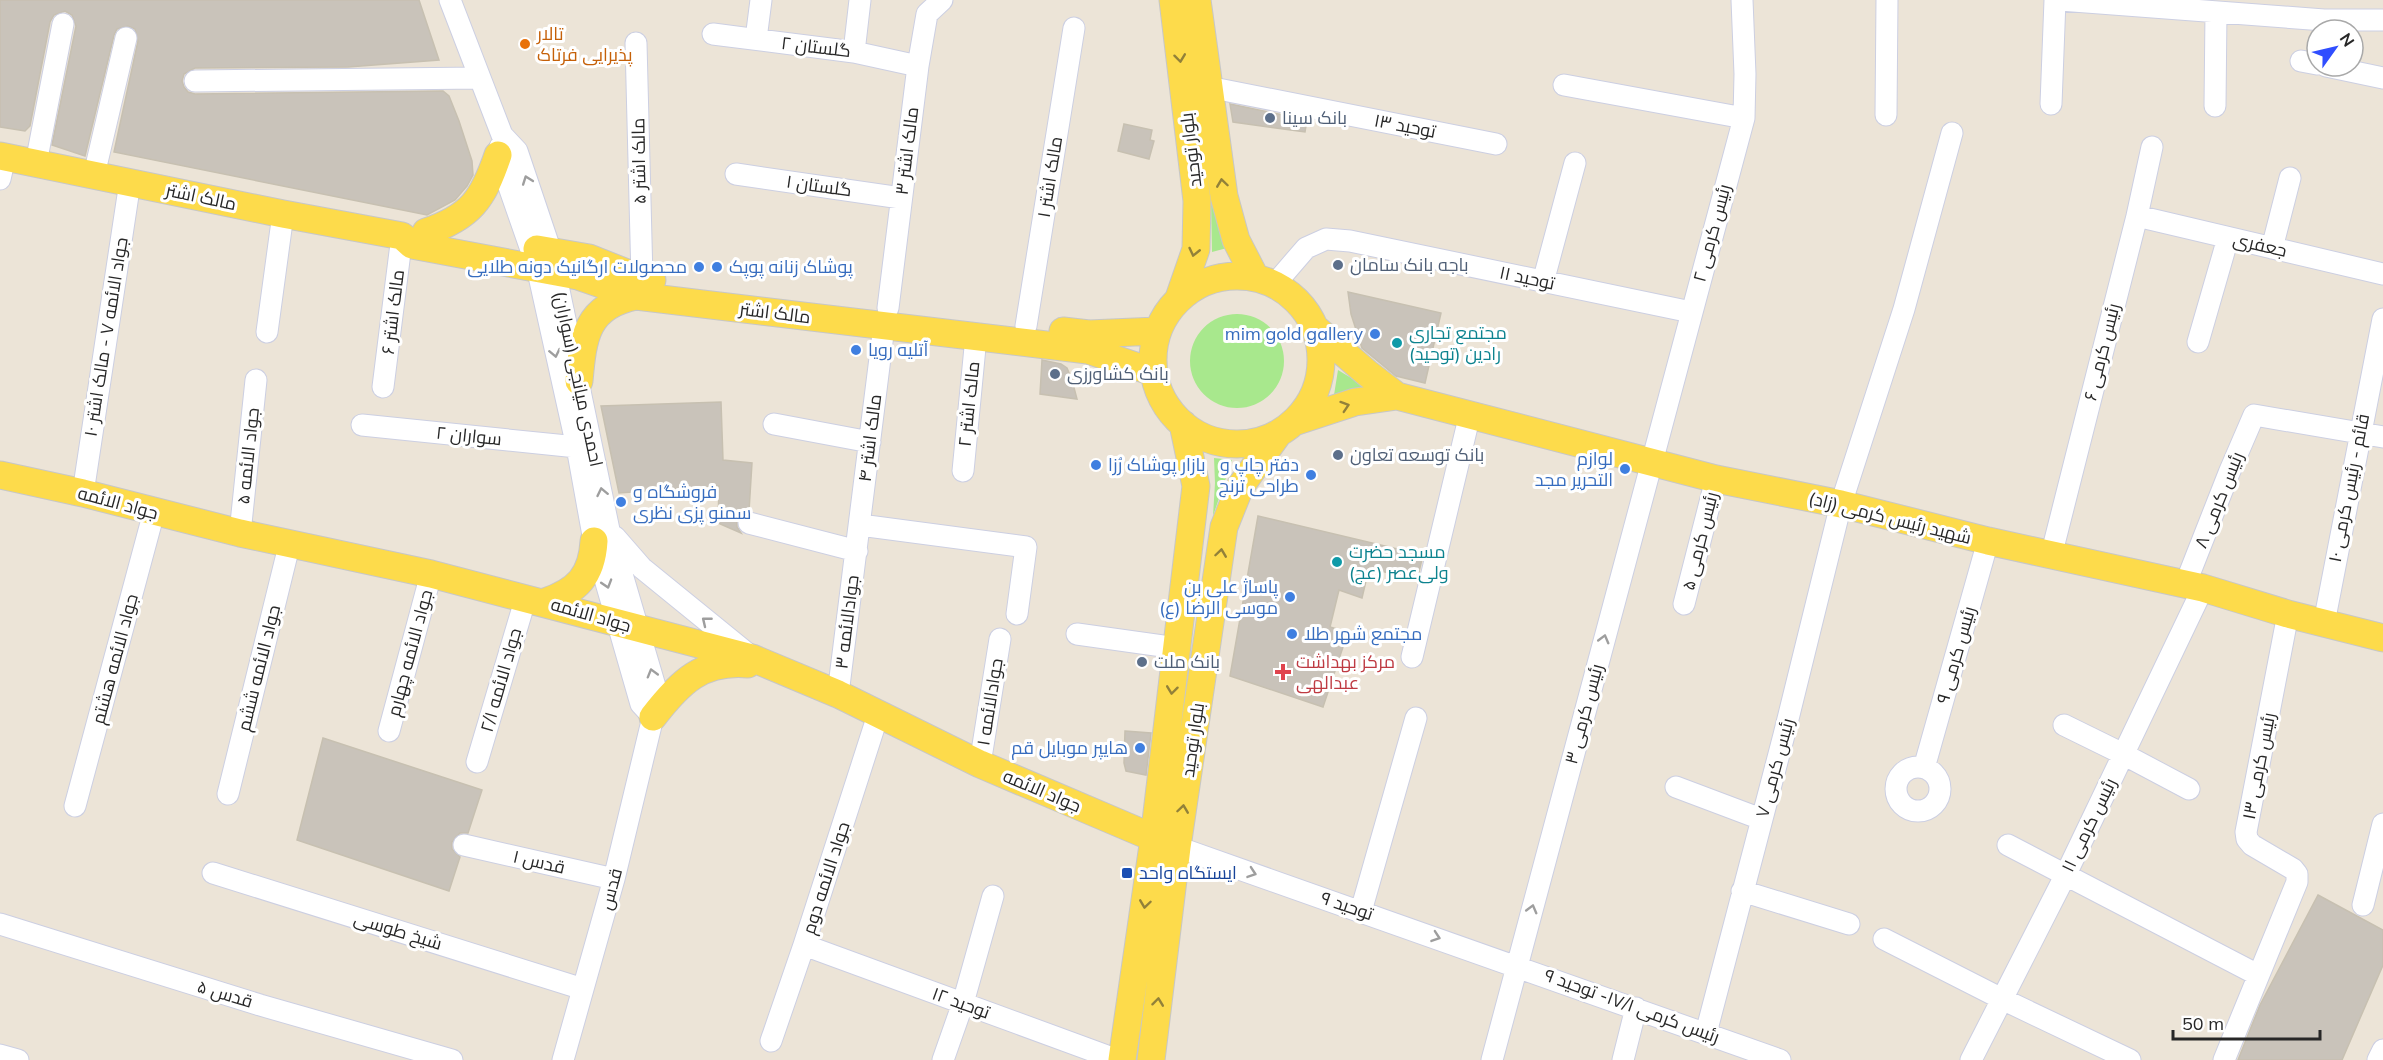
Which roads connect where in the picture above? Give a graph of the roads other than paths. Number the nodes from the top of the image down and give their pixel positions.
1 (450, 0) edge
2 (761, 0) edge
3 (860, 0) edge
4 (942, 0) edge
5 (1173, 0) edge
6 (1197, 0) edge
7 (1742, 0) edge
8 (1887, 0) edge
9 (2055, 0) edge
10 (2060, 0) edge
11 (2217, 12) junction
12 (2383, 20) edge
13 (63, 24) dead end
14 (1074, 28) dead end
15 (713, 34) dead end
16 (126, 38) dead end
17 (756, 39) junction
18 (636, 43) dead end
19 (854, 52) junction
20 (918, 66) junction
21 (2365, 74) edge
22 (479, 78) junction
23 (2383, 78) edge
24 (195, 81) dead end
25 (1564, 86) dead end
26 (1208, 87) junction
27 (2051, 104) dead end
28 (2215, 106) dead end
29 (1886, 116) dead end
30 (1744, 118) junction
31 (1952, 133) dead end
32 (1496, 144) dead end
33 (500, 145) junction
34 (2152, 147) dead end
35 (36, 163) junction
36 (1575, 163) dead end
37 (2, 164) edge
38 (736, 174) dead end
39 (94, 175) junction
40 (2290, 178) dead end
41 (130, 182) junction
42 (901, 198) junction
43 (538, 209) junction
44 (283, 214) junction
45 (2137, 216) junction
46 (414, 234) junction
47 (2228, 237) junction
48 (2272, 248) junction
49 (589, 258) junction
50 (492, 259) junction
51 (544, 259) junction
52 (2383, 274) edge
53 (1265, 281) junction
54 (1543, 282) junction
55 (639, 287) junction
56 (1179, 298) junction
57 (546, 312) junction
58 (1691, 312) junction
59 (886, 317) junction
60 (2383, 319) edge
61 (1026, 326) junction
62 (1315, 328) junction
63 (1157, 331) junction
64 (267, 332) dead end
65 (976, 337) junction
66 (2198, 342) dead end
67 (1154, 372) junction
68 (256, 380) dead end
69 (579, 381) junction
70 (383, 387) dead end
71 (1397, 396) junction
72 (1470, 414) junction
73 (774, 424) dead end
74 (1183, 424) junction
75 (362, 425) dead end
76 (1286, 428) junction
77 (2359, 433) junction
78 (2383, 437) edge
79 (870, 442) junction
80 (577, 447) junction
81 (1650, 461) junction
82 (963, 471) dead end
83 (0, 475) edge
84 (1716, 479) junction
85 (83, 493) junction
86 (1841, 504) junction
87 (154, 512) junction
88 (749, 523) dead end
89 (860, 525) junction
90 (240, 533) junction
91 (602, 535) junction
92 (290, 542) junction
93 (1988, 542) junction
94 (856, 551) junction
95 (2050, 556) junction
96 (431, 574) junction
97 (2194, 586) junction
98 (536, 600) junction
99 (1684, 604) dead end
100 (586, 614) junction
101 (1017, 614) dead end
102 (2288, 614) junction
103 (2324, 623) junction
104 (629, 626) junction
105 (1077, 634) dead end
106 (2383, 638) edge
107 (1000, 639) dead end
108 (1177, 648) junction
109 (1412, 657) dead end
110 (762, 662) junction
111 (636, 683) junction
112 (838, 694) junction
113 (878, 715) junction
114 (653, 717) junction
115 (1416, 718) dead end
116 (2064, 725) dead end
117 (389, 731) dead end
118 (2123, 754) junction
119 (477, 762) dead end
120 (980, 764) junction
121 (1924, 768) dead end
122 (1676, 787) dead end
123 (2189, 789) dead end
124 (228, 794) dead end
125 (75, 806) dead end
126 (1761, 819) junction
127 (2383, 824) edge
128 (1166, 842) junction
129 (2008, 844) dead end
130 (464, 845) dead end
131 (213, 873) dead end
132 (2066, 874) junction
133 (614, 879) junction
134 (1742, 891) junction
135 (993, 896) dead end
136 (2363, 904) dead end
137 (1362, 911) junction
138 (0, 924) edge
139 (1849, 924) dead end
140 (1884, 939) dead end
141 (804, 945) junction
142 (1517, 966) junction
143 (2258, 975) junction
144 (583, 989) junction
145 (2002, 999) junction
146 (963, 1003) junction
147 (1636, 1008) junction
148 (1706, 1033) junction
149 (771, 1041) dead end
150 (2383, 1050) edge
151 (0, 1055) edge
152 (18, 1060) edge
153 (452, 1060) edge
154 (563, 1060) edge
155 (943, 1060) edge
156 (1120, 1060) edge
157 (1151, 1060) edge
158 (1492, 1060) edge
159 (1623, 1060) edge
160 (1780, 1060) edge
161 (1971, 1060) edge
162 (2130, 1060) edge
163 (2224, 1060) edge
164 (2378, 1060) edge

1 - 22 street, احمدی میانجی (سواران)
2 - 17 street
3 - 19 street
4 - 20 street, مالک اشتر ۳
5 -> 56 main road, بلوار توحید
6 - 26 main road, بلوار توحید
7 - 30 street, رئیس کرمی ۲
8 - 29 street
9 - 27 street
10 - 11 street
11 - 12 street
11 - 28 street
13 - 35 street
14 - 61 street, مالک اشتر ۱
15 - 17 street, گلستان ۲
16 - 39 street
17 - 19 street, گلستان ۲
18 - 55 street, مالک اشتر ۵
19 - 20 street, گلستان ۲
20 - 42 street, مالک اشتر ۳
21 - 23 street
22 - 24 street
22 - 33 street, احمدی میانجی (سواران)
25 - 30 street
26 - 32 street, توحید ۱۳
53 -> 26 main road, بلوار توحید
30 - 58 street, رئیس کرمی ۲
31 - 86 street, رئیس کرمی ۷
43 -> 33 street, احمدی میانجی (سواران)
33 - 46 main road
33 - 51 street, احمدی میانجی (سواران)
34 - 45 street, رئیس کرمی ۶
35 - 37 main road, مالک اشتر
35 - 39 main road, مالک اشتر
36 - 54 street
38 - 42 street, گلستان ۱
39 - 41 main road, مالک اشتر
40 - 48 street
41 - 44 main road, مالک اشتر
41 - 85 street, جواد الائمه ۷ - مالک اشتر ۱۰
42 - 59 street, مالک اشتر ۳
43 - 49 street
43 - 51 street, احمدی میانجی (سواران)
44 - 46 main road, مالک اشتر
44 - 64 street
45 - 47 street, جعفری
45 - 95 street, رئیس کرمی ۶
46 - 50 main road, مالک اشتر
46 - 51 main road, مالک اشتر
46 - 70 street, مالک اشتر ۶
47 - 48 street, جعفری
47 - 66 street
48 - 52 street, جعفری
49 - 51 main road, مالک اشتر
49 - 55 main road, مالک اشتر
50 - 51 main road, مالک اشتر
50 - 57 street
51 - 55 main road, مالک اشتر
51 - 57 street, احمدی میانجی (سواران)
51 - 69 street, احمدی میانجی (سواران)
53 - 54 street, توحید ۱۱
53 - 56 main road
53 - 62 main road
54 - 58 street, توحید ۱۱
55 - 59 main road, مالک اشتر
55 - 69 main road
56 - 63 main road
57 -> 80 street, احمدی میانجی (سواران)
58 - 81 street, رئیس کرمی ۲
59 - 61 main road, مالک اشتر
59 - 65 main road, مالک اشتر
59 - 79 street, مالک اشتر ۴
60 - 77 street, قائم - رئیس کرمی ۱۰
61 - 63 main road, مالک اشتر
62 - 71 main road
62 - 76 main road
63 - 67 main road
65 - 67 main road, مالک اشتر
65 - 82 street, مالک اشتر ۲
67 - 74 main road
68 - 90 street, جواد الائمه ۵
91 -> 69 street, احمدی میانجی (سواران)
71 - 72 main road, شهید رئیس کرمی (زاد)
76 -> 71 main road
72 - 81 main road, شهید رئیس کرمی (زاد)
72 - 109 street
73 - 79 street
74 - 76 main road
74 - 108 main road, بلوار توحید
75 - 80 street, سواران ۲
128 -> 76 main road, بلوار توحید
77 - 78 street
77 - 97 street, رئیس کرمی ۸
77 - 103 street, قائم - رئیس کرمی ۱۰
79 - 89 street, مالک اشتر ۴
80 - 91 street, احمدی میانجی (سواران)
81 - 84 main road, شهید رئیس کرمی (زاد)
142 -> 81 street, رئیس کرمی ۳
83 - 85 main road, جواد الائمه
84 - 86 main road, شهید رئیس کرمی (زاد)
84 - 99 street, رئیس کرمی ۵
85 - 87 main road, جواد الائمه
86 - 93 main road, شهید رئیس کرمی (زاد)
86 - 126 street, رئیس کرمی ۷
87 - 90 main road, جواد الائمه
87 - 125 street, جواد الائمه هشتم
88 - 94 street
89 - 94 street, مالک اشتر ۴
89 - 101 street
90 - 92 main road, جواد الائمه
91 - 98 main road
91 - 104 street, احمدی میانجی (سواران)
110 -> 91 street
92 - 96 main road, جواد الائمه
92 - 124 street, جواد الائمه ششم
93 - 95 main road, شهید رئیس کرمی (زاد)
93 - 121 street, رئیس کرمی ۹
94 - 112 street, جوادالائمه ۳
95 - 97 main road, شهید رئیس کرمی (زاد)
96 - 98 main road, جواد الائمه
96 - 117 street, جواد الائمه چهارم
97 - 102 main road, شهید رئیس کرمی (زاد)
97 - 118 street, رئیس کرمی ۱۱
98 - 100 main road, جواد الائمه
98 - 119 street, جواد الائمه ۲/۱
100 - 104 main road, جواد الائمه
100 - 111 street
102 - 103 main road, شهید رئیس کرمی (زاد)
102 - 143 street, رئیس کرمی ۱۳
103 - 106 main road, شهید رئیس کرمی (زاد)
104 - 110 main road, جواد الائمه
104 - 111 street
114 -> 104 street, قدس
105 - 108 street
107 - 120 street, جوادالائمه ۱
108 -> 128 main road, بلوار توحید
110 - 112 main road, جواد الائمه
110 - 114 main road
111 - 114 street
112 - 113 main road, جواد الائمه
113 - 120 main road, جواد الائمه
113 - 141 street, جواد الائمه دوم
114 - 133 street, قدس
115 - 137 street
116 - 118 street
118 - 123 street
118 - 132 street, رئیس کرمی ۱۱
120 - 128 main road, جواد الائمه
122 - 126 street
126 - 134 street, رئیس کرمی ۷
127 - 136 street
128 -> 137 street, توحید ۹
128 -> 156 main road, بلوار توحید
157 -> 128 main road, بلوار توحید
129 - 132 street
130 - 133 street, قدس ۱
131 - 144 street, شیخ طوسی
132 - 143 street
132 - 145 street, رئیس کرمی ۱۱
133 - 144 street, قدس
134 - 139 street
134 - 148 street, رئیس کرمی ۷
135 - 146 street
137 -> 142 street, توحید ۹
138 - 153 street, قدس ۵
140 - 145 street
141 - 146 street, توحید ۱۲
141 - 149 street, جواد الائمه دوم
142 - 147 street, رئیس کرمی ۱۷/۱- توحید ۹
142 - 158 street, رئیس کرمی ۳
143 - 163 street, رئیس کرمی ۱۳
144 - 154 street, قدس
145 - 161 street, رئیس کرمی ۱۱
145 - 162 street
146 - 155 street
146 - 156 street, توحید ۱۲
147 - 148 street, رئیس کرمی ۱۷/۱- توحید ۹
147 - 159 street
148 - 160 street, رئیس کرمی ۱۷/۱- توحید ۹
150 - 164 street
151 - 152 street

